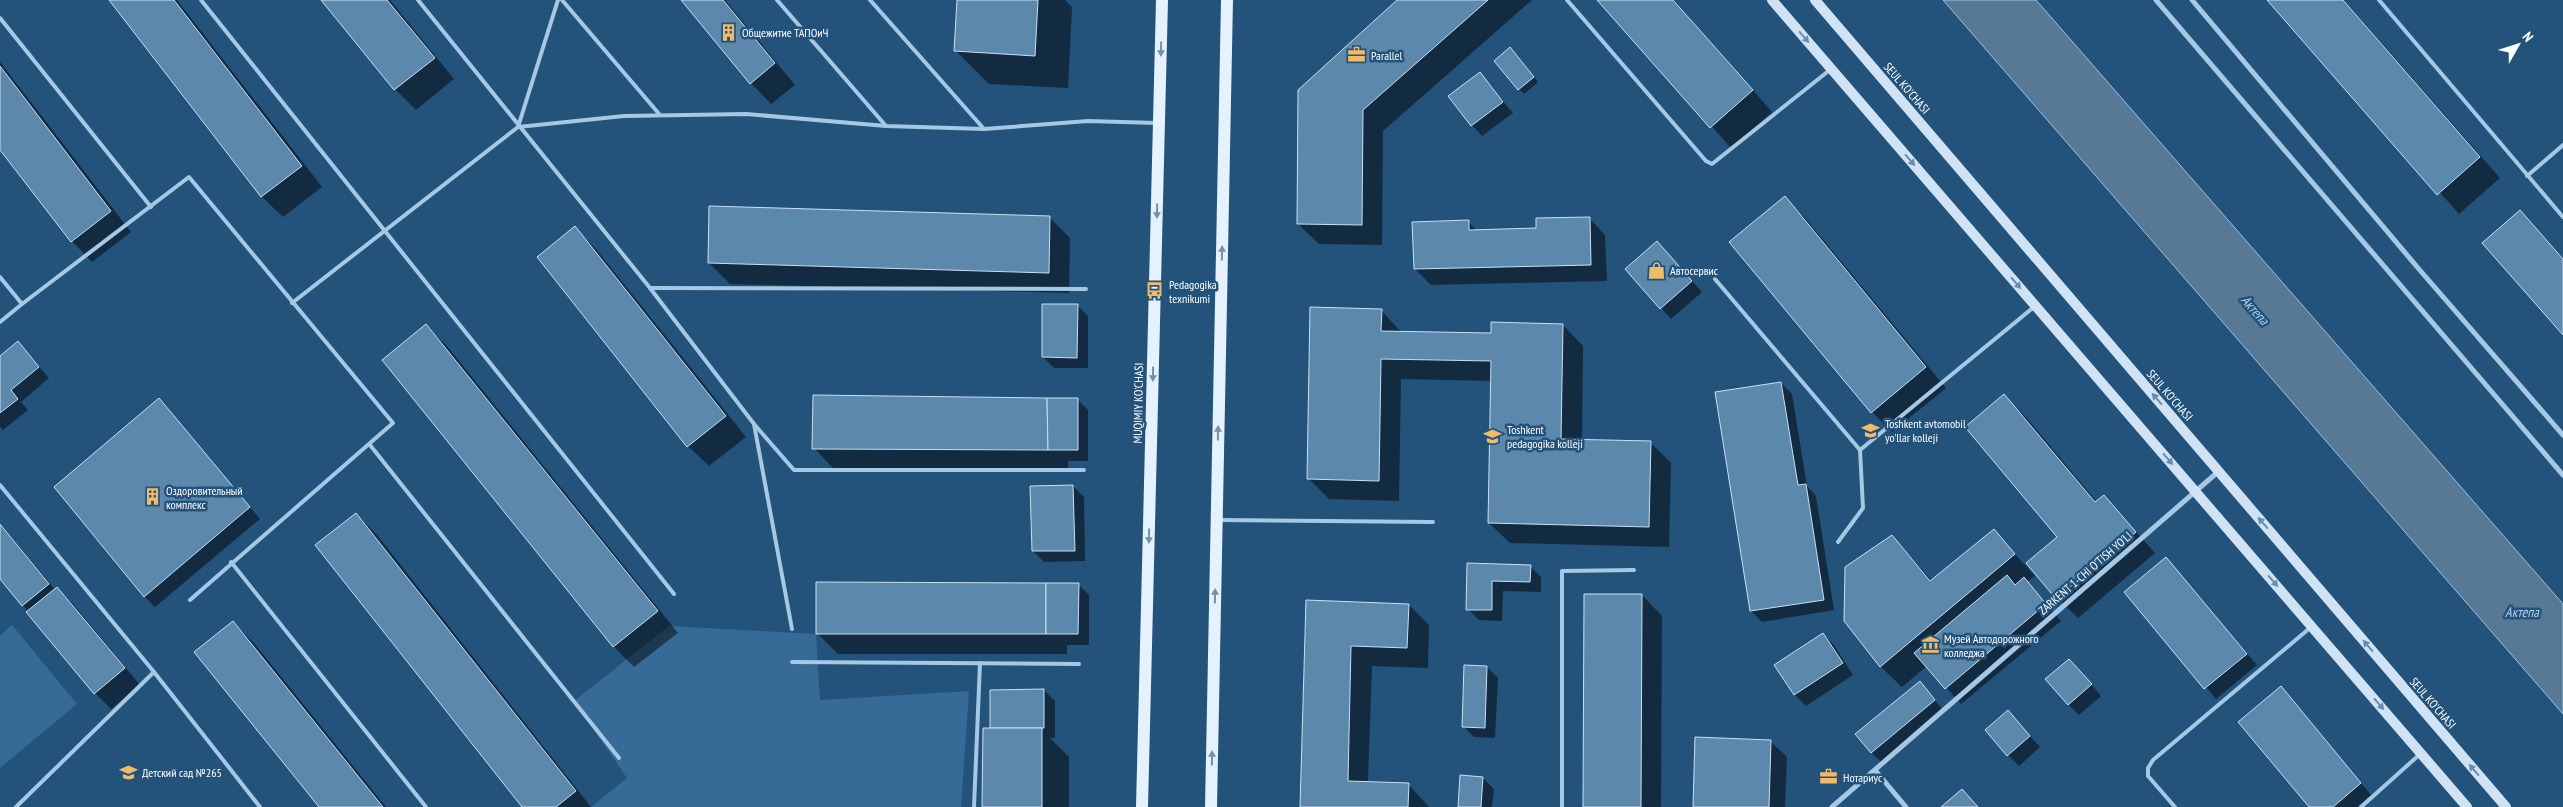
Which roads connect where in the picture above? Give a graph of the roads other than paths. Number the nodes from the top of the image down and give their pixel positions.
1 (200, 0) edge
2 (418, 0) edge
3 (558, 0) edge
4 (562, 0) edge
5 (777, 0) edge
6 (870, 0) edge
7 (1162, 0) edge
8 (1567, 0) edge
9 (1772, 0) edge
10 (1815, 0) edge
11 (2156, 0) edge
12 (2192, 0) edge
13 (2379, 0) edge
14 (1227, 1) edge
15 (0, 18) edge
16 (1831, 69) junction
17 (660, 115) junction
18 (1159, 123) junction
19 (886, 126) junction
20 (518, 127) junction
21 (984, 129) junction
22 (2563, 145) edge
23 (2527, 176) junction
24 (152, 207) junction
25 (2563, 217) edge
26 (385, 230) junction
27 (0, 277) edge
28 (1715, 279) dead end
29 (650, 288) junction
30 (1086, 289) dead end
31 (292, 303) junction
32 (22, 304) junction
33 (2036, 305) junction
34 (0, 322) edge
35 (754, 424) junction
36 (2563, 435) edge
37 (370, 445) junction
38 (1860, 450) junction
39 (1084, 470) dead end
40 (2219, 472) junction
41 (2563, 475) edge
42 (0, 485) edge
43 (2195, 491) junction
44 (1217, 520) junction
45 (1433, 522) dead end
46 (1838, 542) dead end
47 (231, 562) junction
48 (1634, 570) dead end
49 (674, 594) dead end
50 (190, 600) dead end
51 (2312, 627) junction
52 (792, 629) dead end
53 (792, 662) dead end
54 (980, 663) junction
55 (1079, 664) dead end
56 (154, 672) junction
57 (2421, 753) junction
58 (619, 758) dead end
59 (1875, 770) junction
60 (16, 807) edge
61 (260, 807) edge
62 (426, 807) edge
63 (974, 807) edge
64 (1142, 807) edge
65 (1211, 807) edge
66 (1562, 807) edge
67 (1832, 807) edge
68 (1906, 807) edge
69 (2175, 807) edge
70 (2361, 807) edge
71 (2467, 807) edge
72 (2506, 807) edge

1 - 26 lane
2 - 20 lane
3 - 20 lane
4 - 17 lane
5 - 19 lane
6 - 21 lane
7 -> 18 main road, MUQIMIY KO'CHASI
8 - 16 lane
9 -> 16 main road
40 -> 10 main road, SEUL KO'CHASI
11 - 41 street
12 - 36 street
13 - 23 lane
44 -> 14 main road
15 - 24 lane
16 -> 33 main road
17 - 19 lane
17 - 20 lane
18 - 21 lane
18 -> 64 main road, MUQIMIY KO'CHASI
19 - 21 lane
20 - 26 lane
20 - 29 lane
22 - 23 lane
23 - 25 lane
24 - 31 lane
24 - 32 lane
26 - 31 lane
26 - 49 lane
27 - 32 lane
28 - 38 lane
29 - 30 lane
29 - 35 lane
31 - 37 lane
32 - 34 lane
33 - 38 lane
33 -> 43 main road
35 - 39 lane
35 - 52 lane
37 - 47 lane
37 - 58 lane
38 - 46 lane
40 - 43 street, ZARKENT 1-CHI O'TISH YO'LI
72 -> 40 main road, SEUL KO'CHASI
42 - 56 lane
43 -> 51 main road
43 - 59 street, ZARKENT 1-CHI O'TISH YO'LI
44 - 45 lane
65 -> 44 main road
47 - 50 lane
47 - 62 lane
48 - 66 lane
51 -> 57 main road
51 - 69 lane
53 - 54 lane
54 - 55 lane
54 - 63 lane
56 - 60 lane
56 - 61 lane
57 - 70 lane
57 - 71 main road
59 - 67 street, ZARKENT 1-CHI O'TISH YO'LI
59 - 68 street

